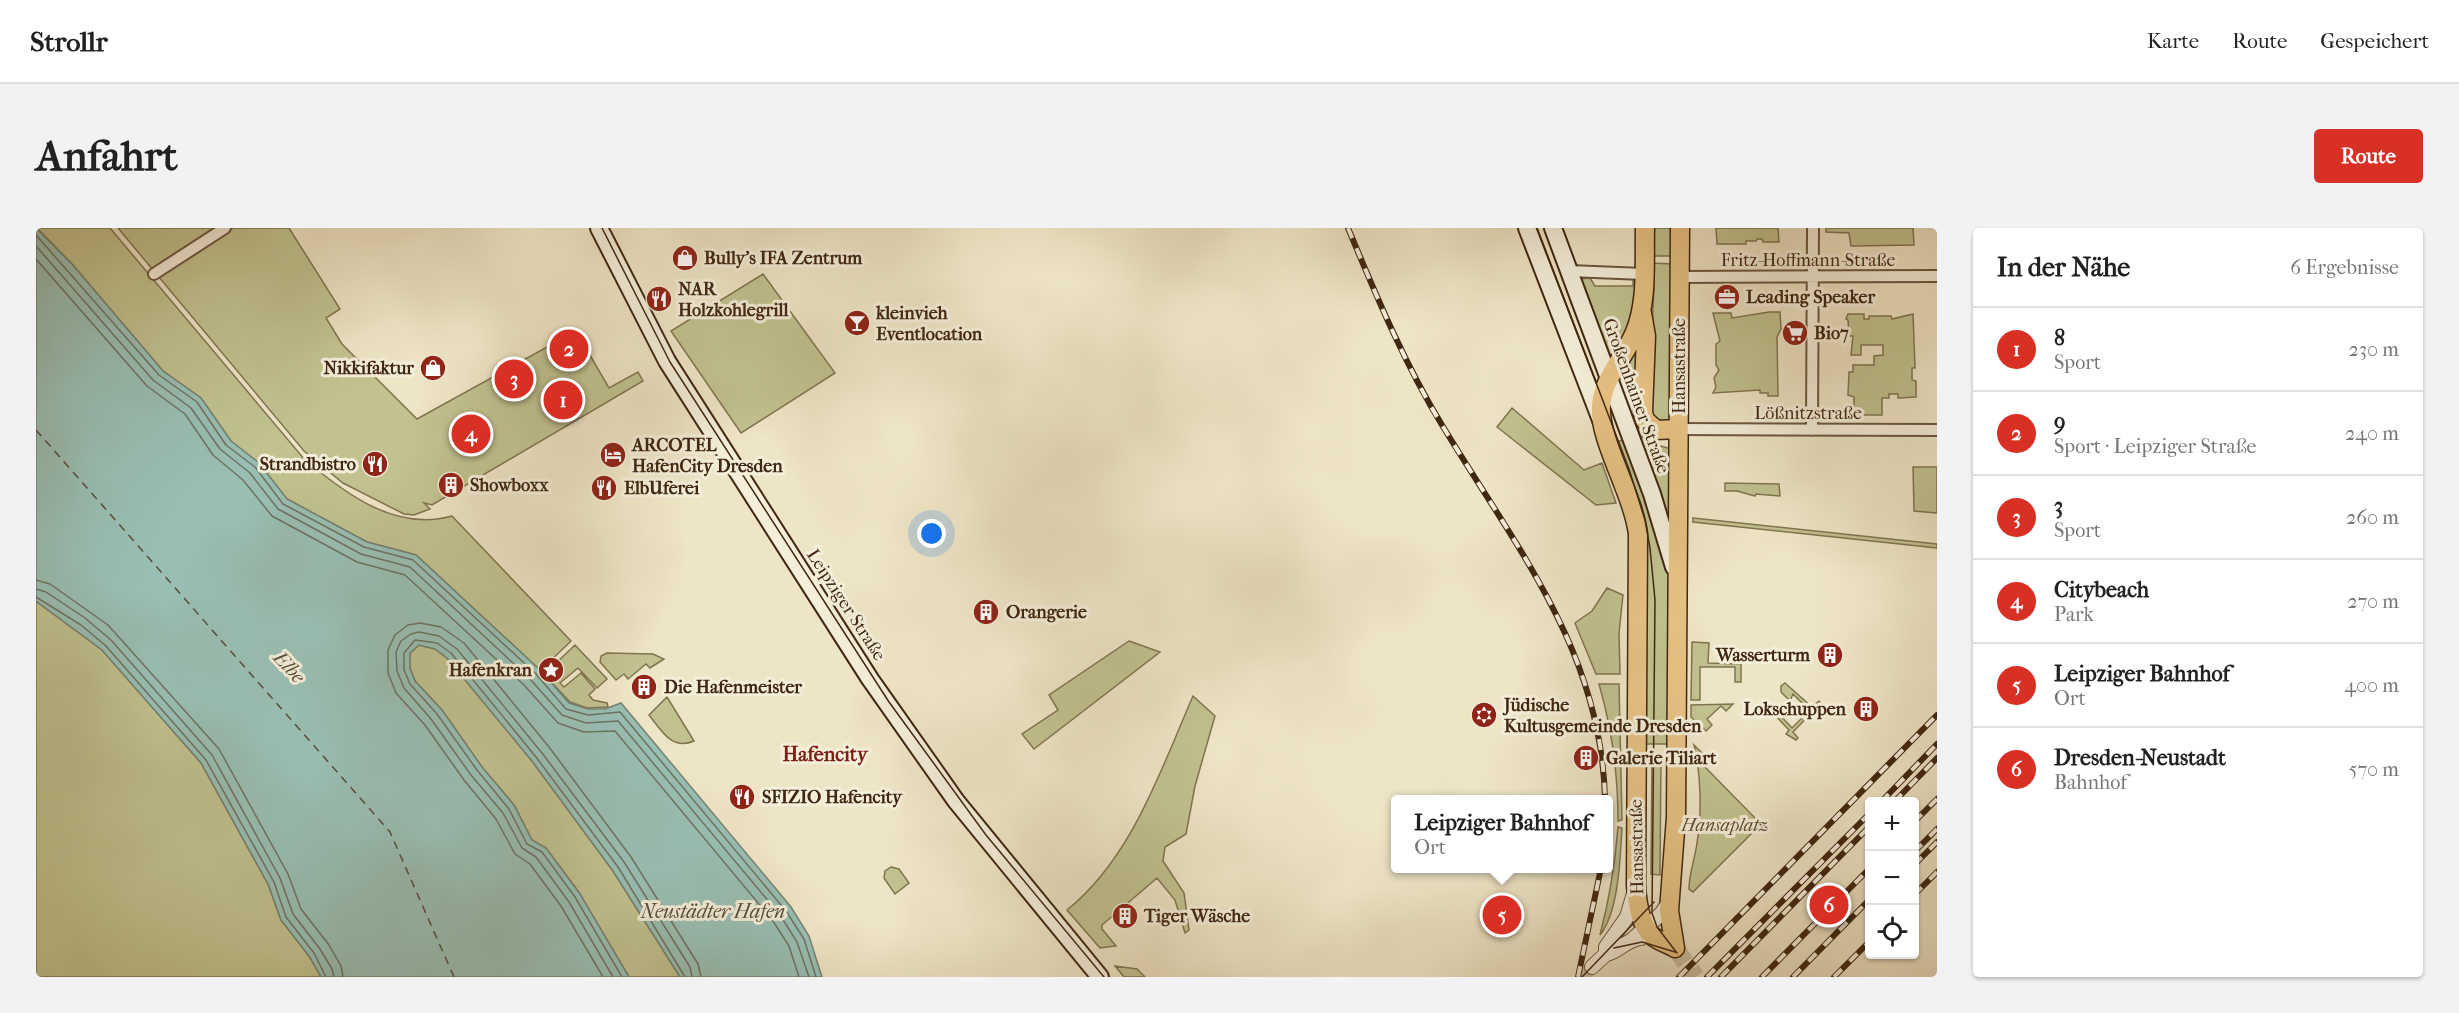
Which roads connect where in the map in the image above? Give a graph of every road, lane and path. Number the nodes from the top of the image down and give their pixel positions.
1 (225, 228) edge
2 (599, 228) edge
3 (1527, 228) edge
4 (1553, 228) edge
5 (1645, 228) edge
6 (1680, 228) edge
7 (1813, 228) edge
8 (1569, 272) junction
9 (154, 274) dead end
10 (1644, 274) junction
11 (1813, 276) junction
12 (1937, 276) edge
13 (1685, 277) junction
14 (1641, 311) junction
15 (1609, 378) junction
16 (1601, 421) junction
17 (1679, 429) junction
18 (1812, 429) junction
19 (1937, 430) edge
20 (1677, 580) junction
21 (1636, 888) junction
22 (1672, 897) junction
23 (1645, 935) junction
24 (1606, 954) junction
25 (1592, 967) tunnel mouth
26 (1100, 977) edge

1 - 9 street
2 - 26 main road, Leipziger Straße
3 - 16 main road
4 - 8 main road, Großenhainer Straße
5 - 10 main road, Hansastraße
6 - 13 main road, Hansastraße
7 - 11 street
8 - 10 street
8 - 15 main road, Großenhainer Straße
10 - 14 main road, Hansastraße
11 - 12 street, Fritz-Hoffmann-Straße
11 - 13 street, Fritz-Hoffmann-Straße
11 - 18 street
13 - 17 main road, Hansastraße
14 - 15 main road, Hansastraße
14 - 17 main road
15 - 16 main road, Hansastraße
15 - 20 main road, Großenhainer Straße
16 - 21 main road, Hansastraße
17 - 18 street, Lößnitzstraße
17 - 20 main road, Hansastraße
18 - 19 street, Lößnitzstraße
20 - 22 main road, Hansastraße
21 - 23 main road, Hansastraße
21 - 24 street
22 - 23 street
22 - 23 main road, Hansastraße
23 - 24 street
24 - 25 street

